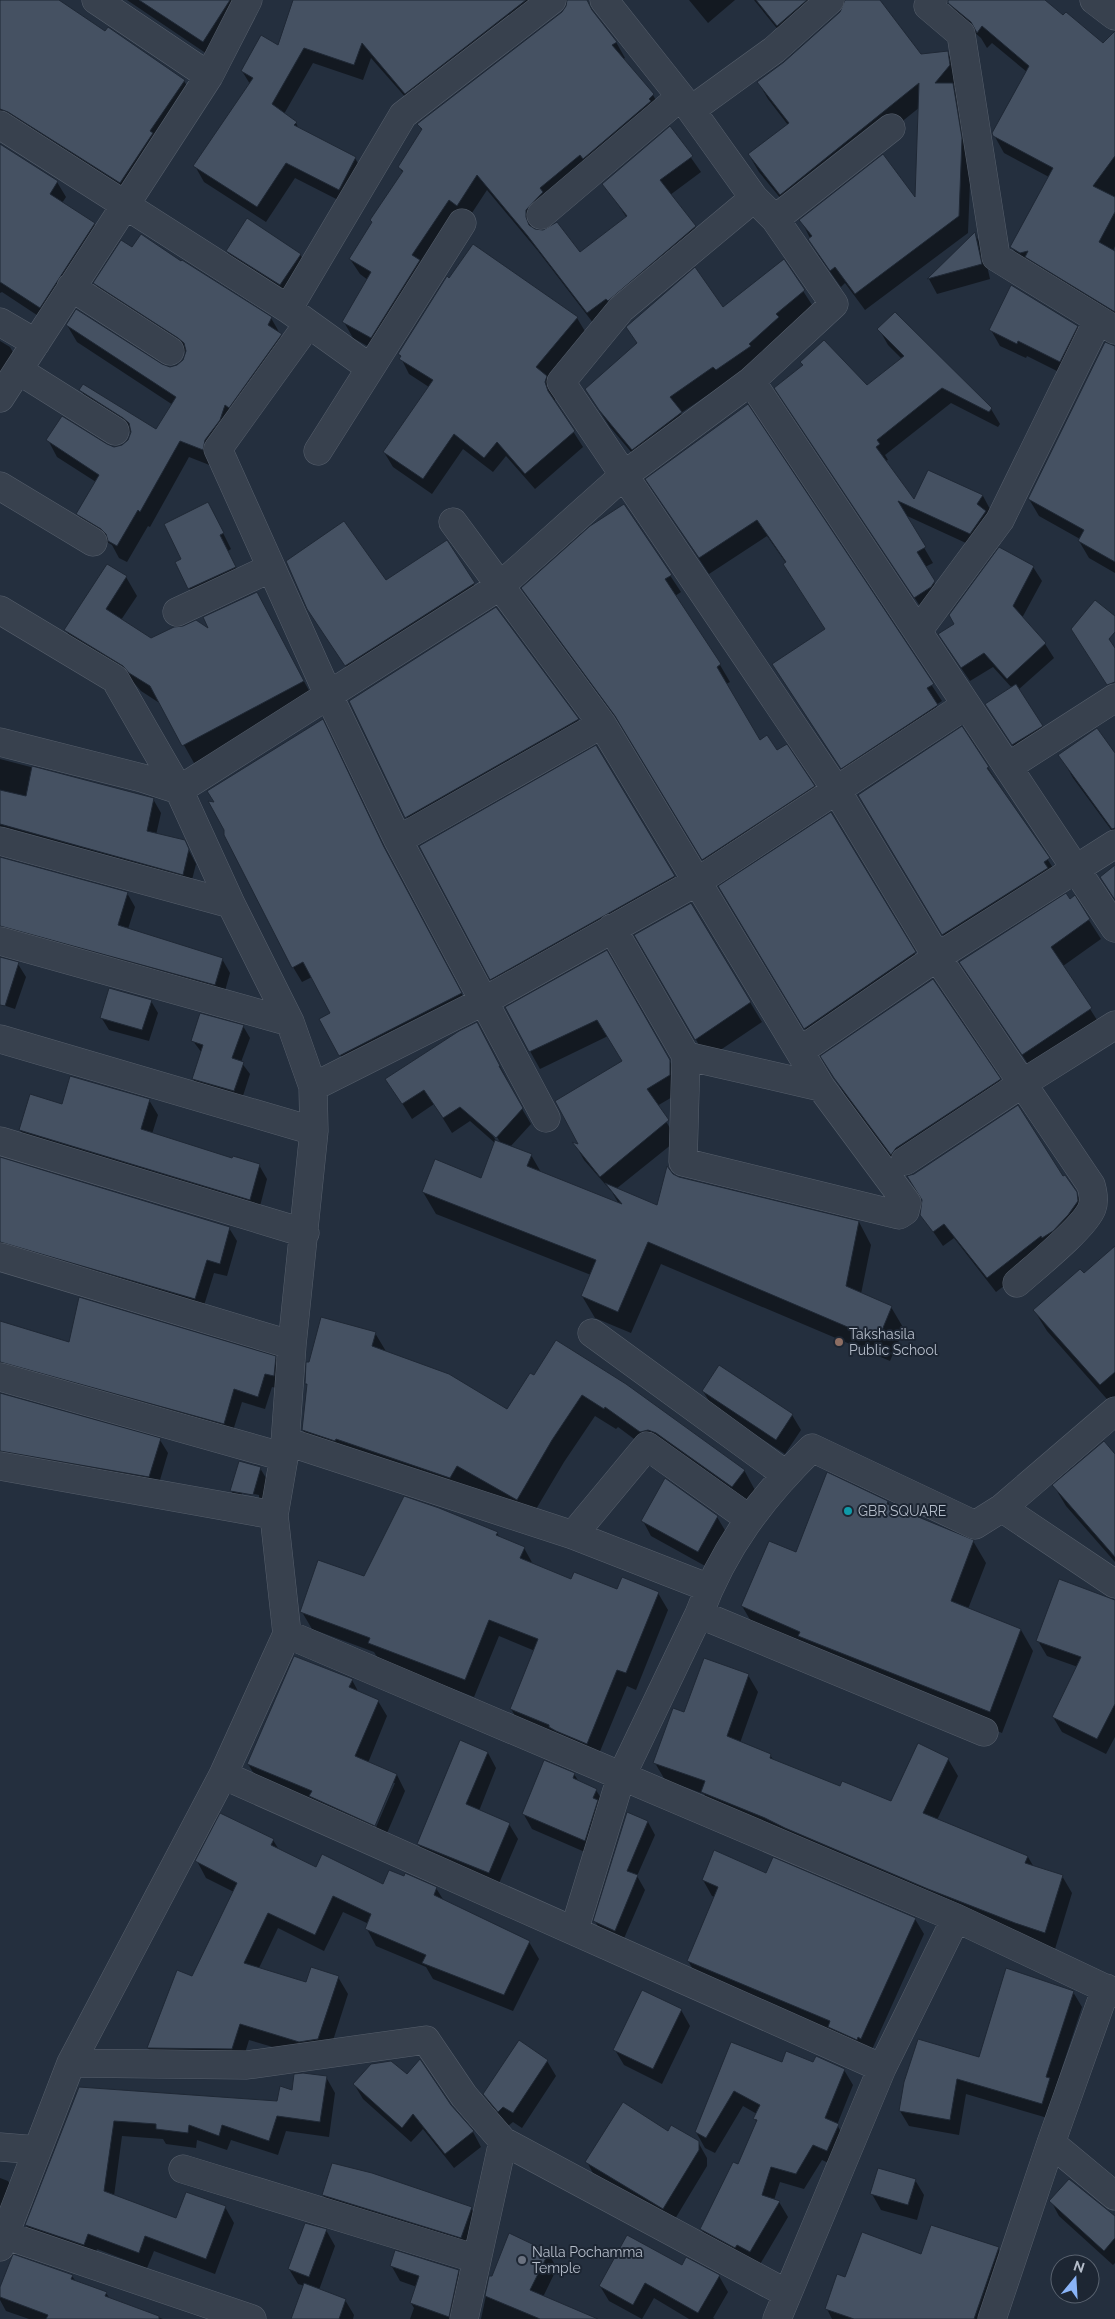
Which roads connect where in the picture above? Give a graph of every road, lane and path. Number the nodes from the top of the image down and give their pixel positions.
1 (96, 0) edge
2 (248, 0) edge
3 (552, 0) edge
4 (604, 0) edge
5 (830, 0) edge
6 (933, 0) edge
7 (1094, 0) edge
8 (1115, 16) edge
9 (209, 76) junction
10 (685, 104) junction
11 (0, 125) edge
12 (891, 128) dead end
13 (754, 198) junction
14 (125, 204) junction
15 (541, 215) dead end
16 (775, 219) junction
17 (462, 223) dead end
18 (71, 287) junction
19 (298, 316) junction
20 (0, 322) edge
21 (1106, 325) edge
22 (36, 343) junction
23 (170, 351) dead end
24 (370, 368) junction
25 (18, 370) junction
26 (751, 381) junction
27 (0, 398) edge
28 (115, 431) dead end
29 (318, 451) dead end
30 (623, 476) junction
31 (0, 486) edge
32 (453, 522) dead end
33 (93, 542) dead end
34 (271, 568) junction
35 (500, 586) junction
36 (0, 610) edge
37 (177, 612) dead end
38 (918, 631) junction
39 (328, 694) junction
40 (1115, 698) edge
41 (966, 705) junction
42 (602, 724) junction
43 (0, 742) edge
44 (1009, 766) junction
45 (179, 790) junction
46 (837, 792) junction
47 (398, 840) junction
48 (0, 841) edge
49 (1115, 844) edge
50 (1076, 869) junction
51 (698, 882) junction
52 (231, 904) junction
53 (612, 928) junction
54 (1115, 928) edge
55 (0, 941) edge
56 (937, 957) junction
57 (484, 1001) junction
58 (290, 1022) junction
59 (1115, 1025) edge
60 (0, 1040) edge
61 (800, 1050) junction
62 (686, 1056) junction
63 (1023, 1083) junction
64 (313, 1087) junction
65 (821, 1087) junction
66 (546, 1118) dead end
67 (314, 1131) junction
68 (0, 1141) edge
69 (905, 1161) dead end
70 (305, 1233) junction
71 (0, 1257) edge
72 (1017, 1283) dead end
73 (592, 1333) dead end
74 (292, 1345) junction
75 (0, 1377) edge
76 (1115, 1411) edge
77 (285, 1449) junction
78 (0, 1466) edge
79 (785, 1474) junction
80 (1002, 1508) junction
81 (274, 1515) junction
82 (748, 1518) junction
83 (573, 1535) junction
84 (1115, 1584) edge
85 (709, 1588) junction
86 (699, 1614) junction
87 (287, 1634) junction
88 (984, 1732) dead end
89 (224, 1776) junction
90 (621, 1777) junction
91 (956, 1918) junction
92 (574, 1931) junction
93 (1110, 1990) edge
94 (71, 2063) junction
95 (882, 2068) junction
96 (503, 2141) junction
97 (1051, 2143) junction
98 (0, 2147) edge
99 (37, 2150) junction
100 (183, 2169) dead end
101 (1115, 2196) edge
102 (2, 2241) edge
103 (478, 2259) junction
104 (786, 2293) junction
105 (252, 2319) edge
106 (464, 2319) edge
107 (777, 2319) edge
108 (992, 2319) edge

1 - 9 street
2 - 9 street
3 - 19 street
4 - 10 street
5 - 10 street
6 - 21 street
7 - 8 street
9 - 14 street
10 - 13 street
10 - 15 street
11 - 14 street
12 - 16 street
13 - 16 street
13 - 30 street
14 - 18 street
14 - 19 street
16 - 26 street
17 - 24 street
18 - 22 street
18 - 23 street
19 - 24 street
19 - 34 street
20 - 22 street
21 - 38 street
22 - 25 street
24 - 29 street
25 - 27 street
25 - 28 street
26 - 30 street
26 - 38 street
30 - 35 street
30 - 46 street
31 - 33 street
32 - 35 street
34 - 37 street
34 - 39 street
35 - 39 street
35 - 42 street
36 - 45 street
38 - 41 street
39 - 45 street
39 - 47 street
40 - 44 street
41 - 44 street
41 - 46 street
42 - 47 street
42 - 51 street
43 - 45 street
44 - 50 street
45 - 52 street
46 - 51 street
46 - 56 street
47 - 57 street
48 - 52 street
49 - 50 street
50 - 54 street
50 - 56 street
51 - 53 street
51 - 61 street
52 - 58 street
53 - 57 street
53 - 62 street
55 - 58 street
56 - 61 street
56 - 63 street
57 - 64 street
57 - 66 street
58 - 64 street
59 - 63 street
60 - 67 street
61 - 65 street
62 - 65 street
62 - 65 street
63 - 69 street
63 - 72 street
64 - 67 street
67 - 70 street
68 - 70 street
70 - 74 street
71 - 74 street
73 - 79 street
74 - 77 street
75 - 77 street
76 - 80 street
77 - 81 street
77 - 83 street
78 - 81 street
79 - 80 street
79 - 82 street
80 - 84 street
81 - 87 street
82 - 83 street
82 - 85 street
83 - 85 street
85 - 86 street
86 - 88 street
86 - 90 street
87 - 89 street
87 - 90 street
89 - 92 street
89 - 94 street
90 - 91 street
90 - 92 street
91 - 93 street
91 - 95 street
92 - 95 street
93 - 97 street
94 - 96 street
94 - 99 street
95 - 104 street
96 - 103 street
96 - 104 street
97 - 101 street
97 - 108 street
98 - 99 street
99 - 102 street
100 - 103 street
102 - 105 street
103 - 106 street
104 - 107 street

